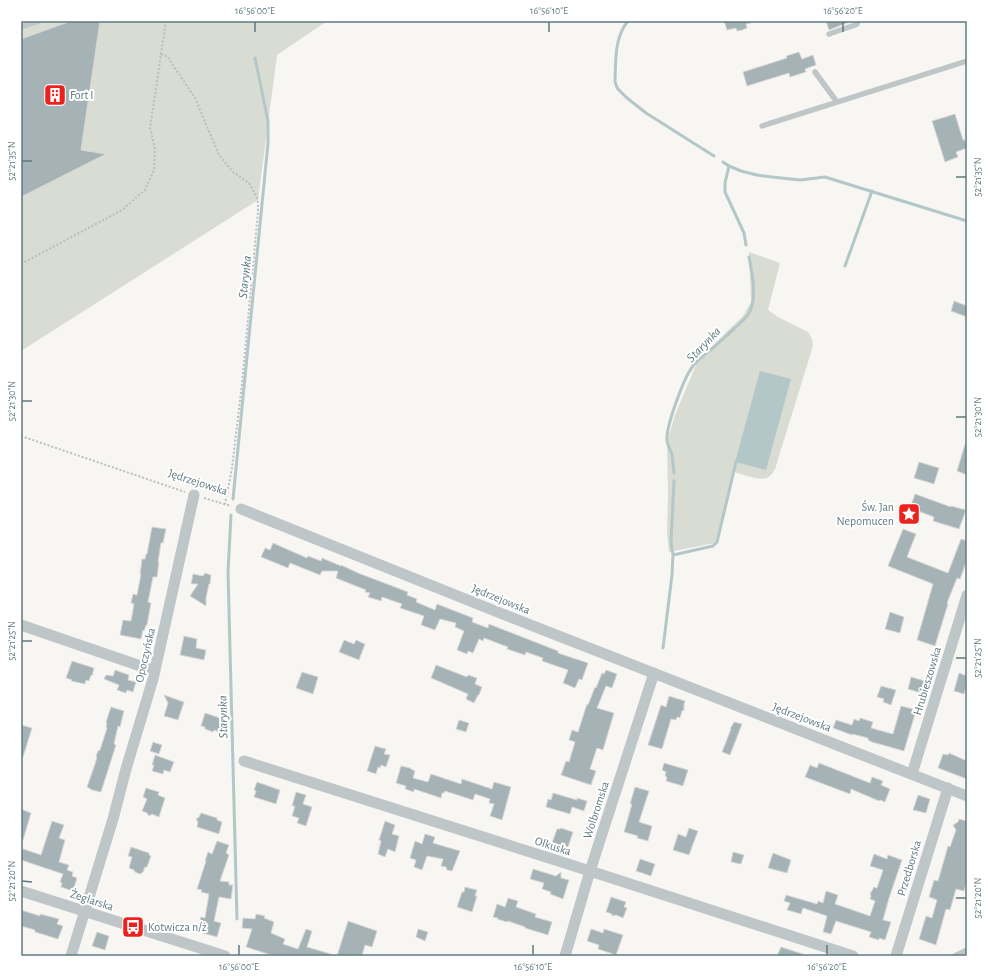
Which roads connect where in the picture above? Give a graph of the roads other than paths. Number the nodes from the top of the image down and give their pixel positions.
1 (39, 21) edge
2 (858, 21) edge
3 (21, 27) edge
4 (828, 34) dead end
5 (967, 61) edge
6 (815, 72) dead end
7 (837, 102) junction
8 (762, 126) dead end
9 (194, 494) road end
10 (242, 509) road end
11 (967, 596) edge
12 (963, 623) edge
13 (21, 625) edge
14 (155, 671) junction
15 (654, 673) junction
16 (244, 761) dead end
17 (912, 774) junction
18 (948, 788) junction
19 (967, 796) edge
20 (590, 871) junction
21 (21, 891) edge
22 (85, 912) junction
23 (967, 950) edge
24 (71, 956) edge
25 (225, 956) edge
26 (565, 956) edge
27 (853, 956) edge
28 (896, 956) edge
29 (955, 956) edge

1 - 3 lane
2 - 4 lane
5 - 7 lane
6 - 7 lane
7 - 8 lane
9 - 14 street, Opoczyńska
10 - 15 street, Jędrzejowska
11 - 12 street, Hrubieszowska
12 - 17 street, Hrubieszowska
13 - 14 street
14 - 22 street, Opoczyńska
15 - 17 street, Jędrzejowska
15 - 20 street, Wolbromska
16 - 20 street, Olkuska
17 - 18 street, Jędrzejowska
18 - 19 street, Jędrzejowska
18 - 28 street, Przedborska
20 - 26 street, Wolbromska
20 - 27 street, Olkuska
21 - 22 street, Żeglarska
22 - 24 street, Opoczyńska
22 - 25 street, Żeglarska
23 - 29 lane

